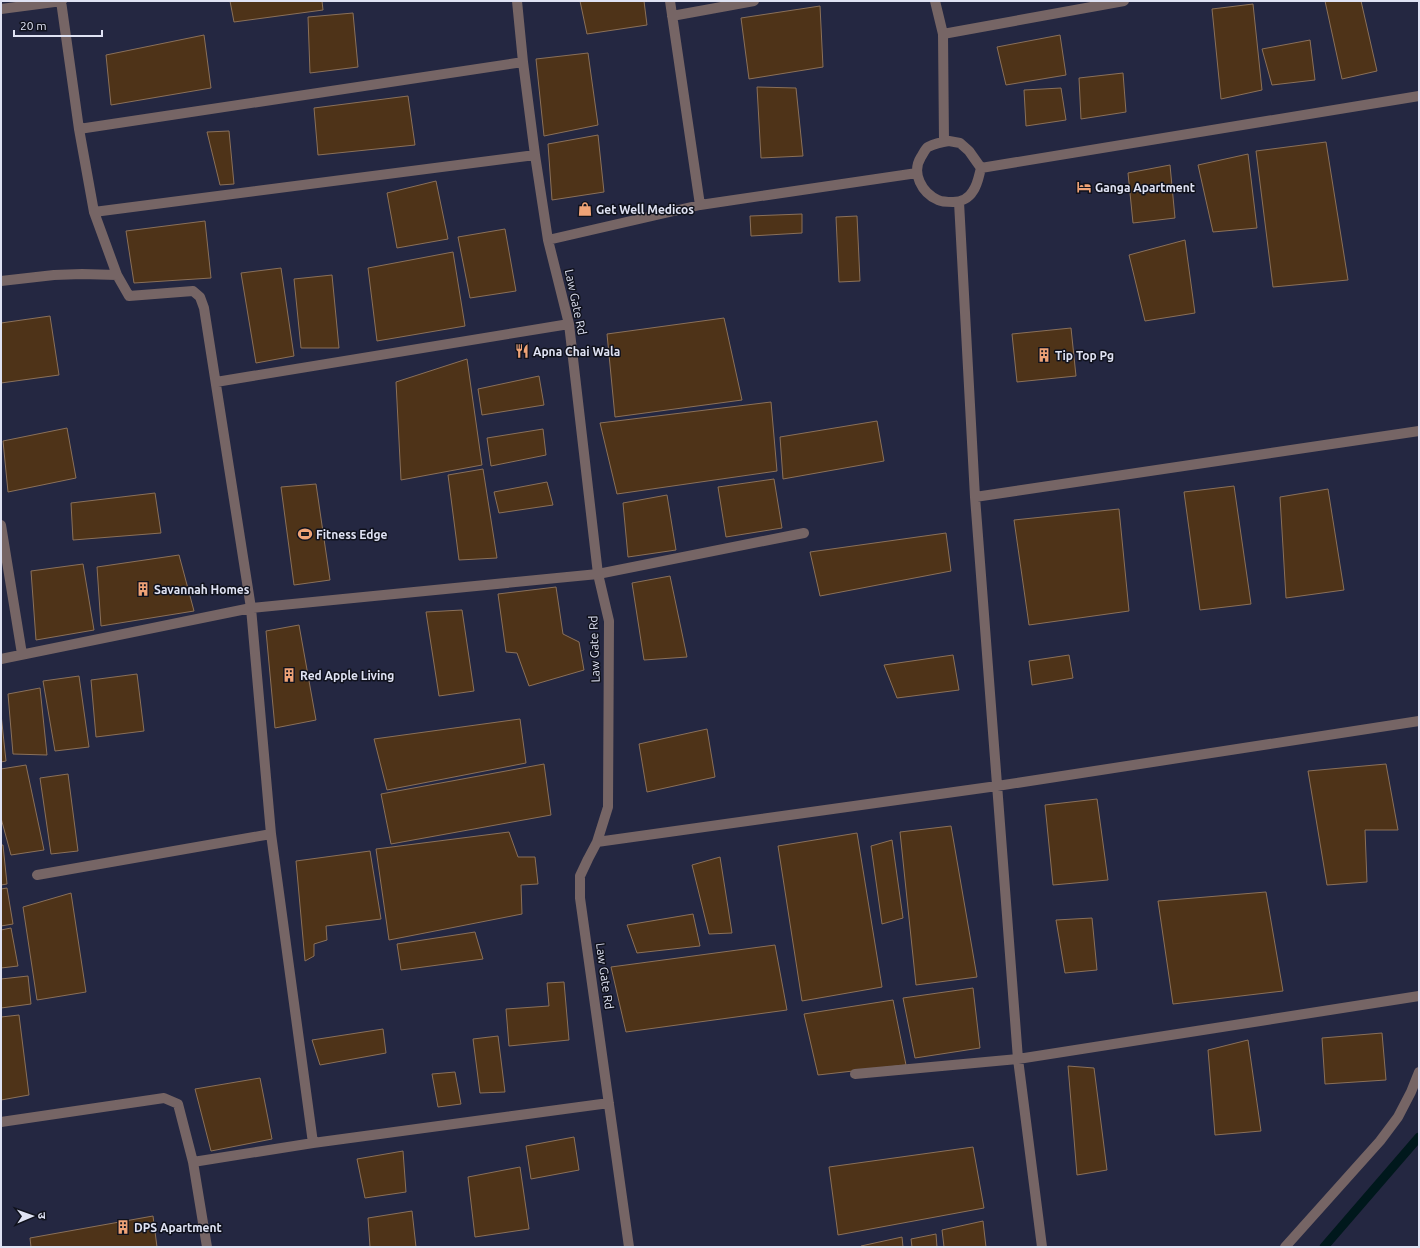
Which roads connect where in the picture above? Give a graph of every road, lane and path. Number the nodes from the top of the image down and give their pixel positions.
1 (61, 1) edge
2 (517, 1) edge
3 (670, 1) edge
4 (754, 1) edge
5 (935, 1) edge
6 (1124, 1) edge
7 (1, 10) edge
8 (672, 16) junction
9 (943, 34) junction
10 (523, 62) junction
11 (1419, 96) edge
12 (78, 129) junction
13 (944, 142) junction
14 (535, 155) junction
15 (981, 168) junction
16 (917, 173) junction
17 (959, 202) junction
18 (700, 205) junction
19 (94, 212) junction
20 (548, 240) junction
21 (117, 276) junction
22 (1, 281) edge
23 (569, 324) junction
24 (216, 382) junction
25 (1419, 431) edge
26 (975, 497) junction
27 (1, 525) edge
28 (804, 533) dead end
29 (598, 574) junction
30 (251, 608) junction
31 (22, 654) junction
32 (1, 658) edge
33 (1419, 721) edge
34 (997, 786) junction
35 (271, 834) junction
36 (597, 842) junction
37 (37, 875) dead end
38 (1419, 996) edge
39 (1018, 1059) junction
40 (1419, 1072) edge
41 (855, 1074) dead end
42 (609, 1103) junction
43 (1, 1122) edge
44 (313, 1142) junction
45 (193, 1162) junction
46 (207, 1247) edge
47 (628, 1247) edge
48 (1042, 1247) edge
49 (1285, 1247) edge

1 - 7 street
1 - 12 street
2 - 10 street, Law Gate Rd
3 - 8 street
4 - 8 street
5 - 9 street
6 - 9 street
8 - 18 street
9 - 13 street
10 - 12 street
10 - 14 street, Law Gate Rd
11 - 15 street
12 - 19 street
13 - 15 street
13 - 16 street
14 - 19 street
14 - 20 street, Law Gate Rd
15 - 17 street
16 - 17 street
16 - 18 street
17 - 26 street
18 - 20 street
19 - 21 street
20 - 23 street, Law Gate Rd
21 - 22 street
21 - 24 street
23 - 24 street
23 - 29 street, Law Gate Rd
24 - 30 street
25 - 26 street
26 - 34 street
27 - 31 street
28 - 29 street
29 - 30 street
29 - 36 street, Law Gate Rd
30 - 31 street
30 - 35 street
31 - 32 street
33 - 34 street
34 - 36 street
34 - 39 street
35 - 37 street
35 - 44 street
36 - 42 street, Law Gate Rd
38 - 39 street
39 - 41 street
39 - 48 street
40 - 49 street
42 - 44 street
42 - 47 street, Law Gate Rd
43 - 45 street
44 - 45 street
45 - 46 street

